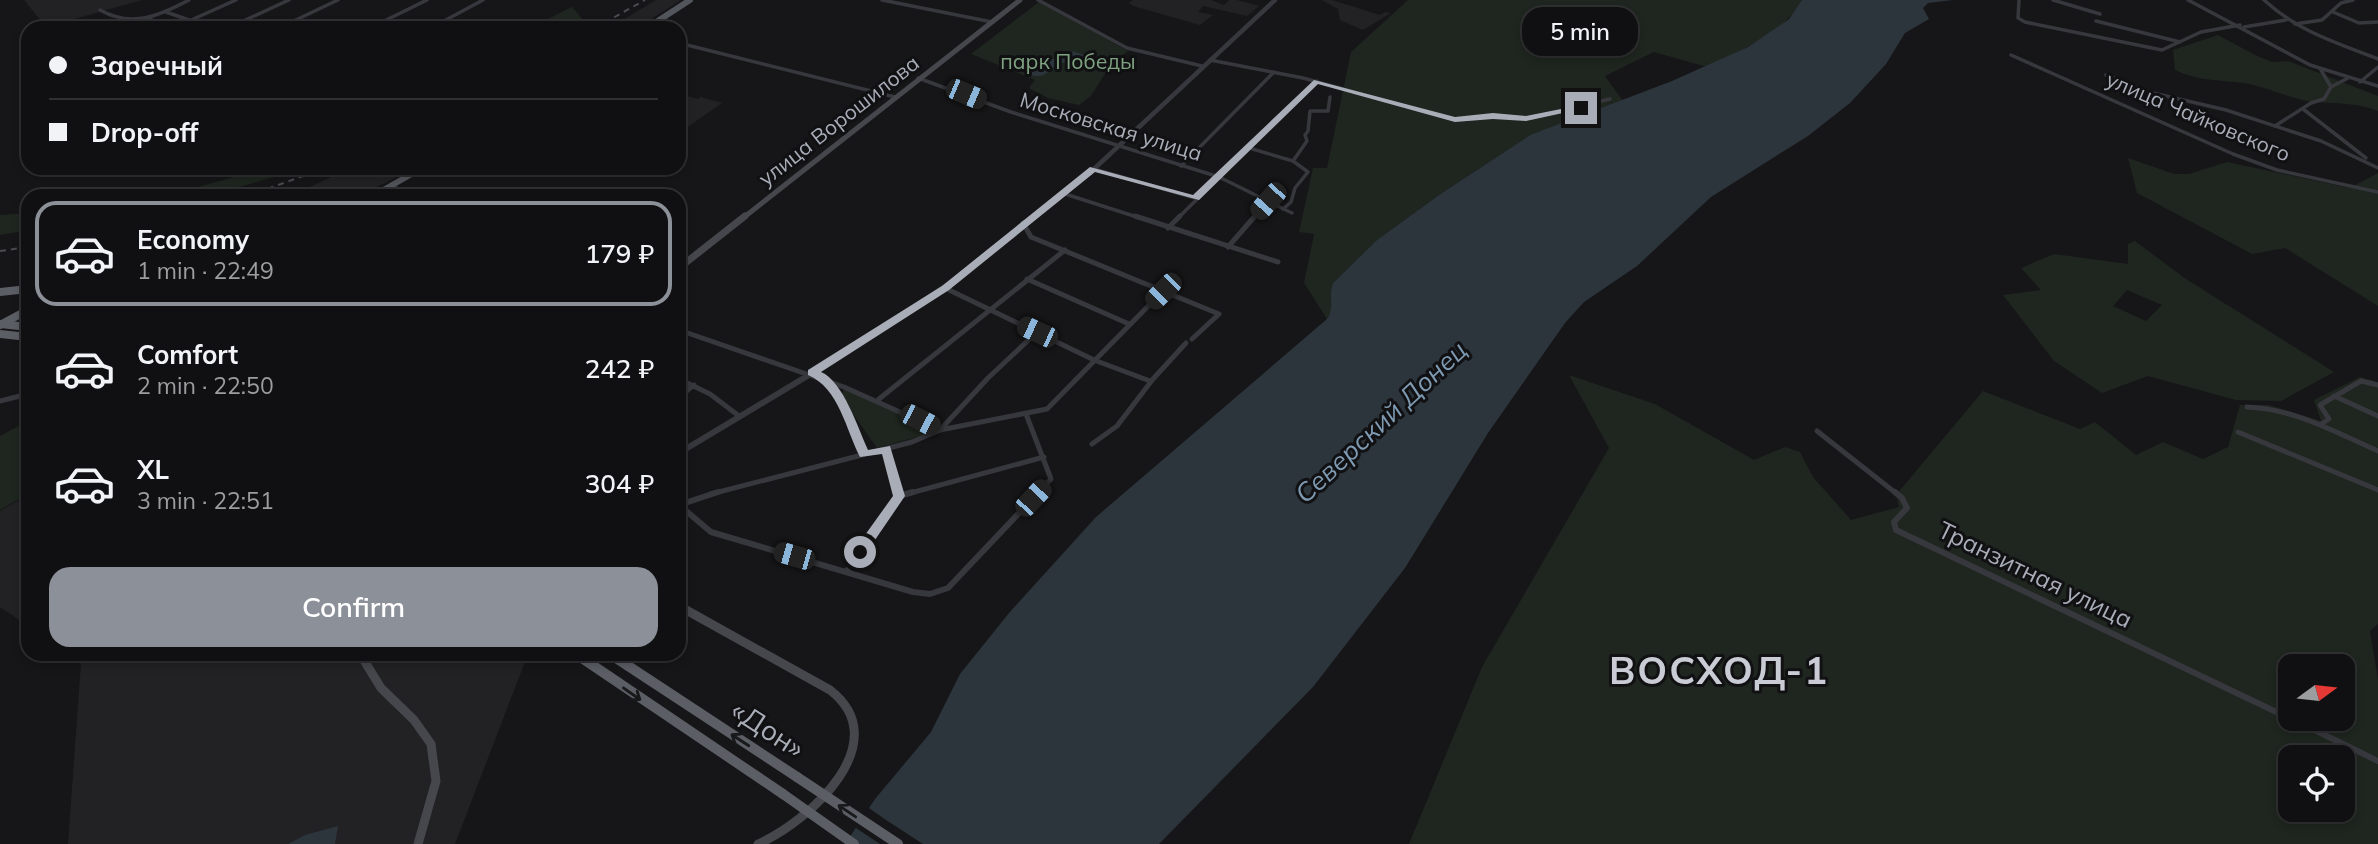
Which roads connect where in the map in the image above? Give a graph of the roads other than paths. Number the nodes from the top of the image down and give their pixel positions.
1 (189, 0) edge
2 (236, 0) edge
3 (289, 0) edge
4 (338, 0) edge
5 (428, 0) edge
6 (483, 0) edge
7 (690, 0) edge
8 (882, 0) edge
9 (897, 0) edge
10 (1020, 0) edge
11 (1038, 0) edge
12 (1275, 0) edge
13 (2019, 0) edge
14 (2053, 0) edge
15 (2188, 0) edge
16 (2264, 0) edge
17 (2353, 0) edge
18 (100, 10) dead end
19 (166, 12) junction
20 (2333, 12) junction
21 (2100, 14) dead end
22 (151, 19) joint
23 (2286, 19) junction
24 (2096, 20) dead end
25 (189, 21) joint
26 (243, 21) edge
27 (294, 21) edge
28 (384, 21) edge
29 (443, 21) edge
30 (658, 21) edge
31 (994, 21) junction
32 (2378, 22) edge
33 (2293, 24) junction
34 (2241, 26) junction
35 (2180, 42) junction
36 (686, 45) edge
37 (2011, 55) dead end
38 (2378, 59) edge
39 (1210, 60) junction
40 (1202, 66) junction
41 (2378, 67) edge
42 (2321, 70) junction
43 (1274, 72) junction
44 (2106, 75) dead end
45 (918, 78) junction
46 (2348, 78) junction
47 (1317, 81) junction
48 (2360, 82) junction
49 (2378, 86) edge
50 (2330, 87) junction
51 (895, 97) junction
52 (1331, 97) dead end
53 (1610, 99) dead end
54 (2303, 109) junction
55 (2275, 126) junction
56 (1119, 146) junction
57 (1249, 148) junction
58 (1293, 161) junction
59 (1181, 166) junction
60 (2378, 167) edge
61 (1094, 169) junction
62 (410, 175) edge
63 (1219, 177) junction
64 (391, 186) junction
65 (386, 189) edge
66 (399, 189) edge
67 (2378, 192) edge
68 (1062, 193) junction
69 (1195, 198) junction
70 (1268, 201) junction
71 (1283, 209) junction
72 (1292, 214) dead end
73 (1024, 223) junction
74 (1168, 228) junction
75 (1228, 247) junction
76 (1065, 250) junction
77 (1278, 261) dead end
78 (686, 262) edge
79 (1027, 279) junction
80 (946, 288) junction
81 (21, 290) edge
82 (1163, 291) junction
83 (0, 292) edge
84 (988, 309) junction
85 (21, 313) edge
86 (1219, 314) joint
87 (0, 324) edge
88 (1129, 324) junction
89 (21, 326) edge
90 (686, 332) edge
91 (1037, 332) junction
92 (0, 334) edge
93 (21, 336) edge
94 (1094, 360) junction
95 (812, 373) junction
96 (823, 377) junction
97 (1150, 381) junction
98 (686, 382) edge
99 (694, 385) junction
100 (2378, 385) edge
101 (686, 391) edge
102 (21, 396) edge
103 (2334, 396) junction
104 (879, 399) junction
105 (0, 401) edge
106 (2247, 407) dead end
107 (1026, 414) junction
108 (739, 416) junction
109 (2378, 416) edge
110 (2321, 424) junction
111 (940, 430) junction
112 (1817, 431) dead end
113 (2238, 432) dead end
114 (1092, 444) dead end
115 (686, 449) edge
116 (886, 449) junction
117 (2378, 451) edge
118 (864, 454) junction
119 (1044, 457) junction
120 (2378, 490) edge
121 (899, 496) junction
122 (686, 502) edge
123 (686, 511) edge
124 (847, 571) junction
125 (686, 610) edge
126 (365, 661) edge
127 (586, 661) edge
128 (621, 661) edge
129 (2278, 713) edge
130 (2318, 732) edge
131 (2378, 761) edge
132 (418, 844) edge
133 (758, 844) edge
134 (854, 844) edge
135 (898, 844) edge

1 - 19 street
2 - 25 street
3 - 26 street
4 - 27 street
5 - 28 street
6 - 29 street
7 - 30 main road
8 - 31 street
9 - 31 street
10 - 31 main road, улица Ворошилова
11 - 40 street
12 - 39 street
13 - 35 street
14 - 21 street
15 - 34 street
16 - 23 street
17 - 20 street
18 - 22 street
19 - 22 street
19 - 25 street
20 - 32 street
20 - 33 street
23 - 33 street
23 - 34 street
24 - 35 street
31 - 45 main road, улица Ворошилова
33 - 38 street
34 - 35 street
34 - 42 street
36 - 51 street
37 - 67 street, улица Чайковского
39 - 40 street
39 - 43 street
40 - 56 street
41 - 48 street
42 - 46 street
42 - 50 street
43 - 47 street
43 - 59 street
44 - 55 street, улица Чайковского
45 - 51 main road, улица Ворошилова
45 - 56 street, Московская улица
46 - 48 street
46 - 50 street
47 - 53 street
47 - 57 street
48 - 49 street
50 - 54 street
51 - 78 main road, улица Ворошилова
52 - 58 street
54 - 55 street
54 - 60 street
55 - 60 street, улица Чайковского
56 - 59 street, Московская улица
56 - 61 street
57 - 58 street
57 - 63 street
58 - 71 street
59 - 63 street, Московская улица
61 - 68 street
61 - 69 street
62 - 64 main road
63 - 69 street
63 - 70 street, Московская улица
64 - 65 main road
64 - 66 street
68 - 73 street
68 - 74 street
69 - 74 street
70 - 71 street, Московская улица
70 - 75 street
71 - 72 street, Московская улица
73 - 76 street
73 - 80 street
74 - 75 street
75 - 77 street
76 - 79 street
76 - 82 street
79 - 84 street
79 - 88 street
80 - 84 street
80 - 95 street
81 - 83 highway
82 - 86 street
82 - 88 street
84 - 91 street
84 - 104 street
85 - 87 highway, bridge
86 - 97 street
87 - 89 highway
88 - 94 street
90 - 95 street
91 - 94 street
91 - 111 street
92 - 93 highway
94 - 97 street
94 - 107 street
95 - 96 street
95 - 108 street
96 - 104 street
96 - 118 street
97 - 114 street
98 - 99 street
99 - 101 street
99 - 108 street
100 - 103 street
102 - 105 street
103 - 109 street
103 - 110 street
104 - 111 street
106 - 110 street
107 - 111 street
107 - 119 street
108 - 115 street
110 - 117 street
111 - 116 street
112 - 129 street, Транзитная улица
113 - 120 street
116 - 118 street
116 - 121 street
118 - 122 street
119 - 121 street
119 - 124 street
121 - 124 street
123 - 124 street
125 - 133 main road
126 - 132 main road
127 -> 134 highway, «Дон», bridge
135 -> 128 highway, «Дон», bridge
130 - 131 street, Транзитная улица

